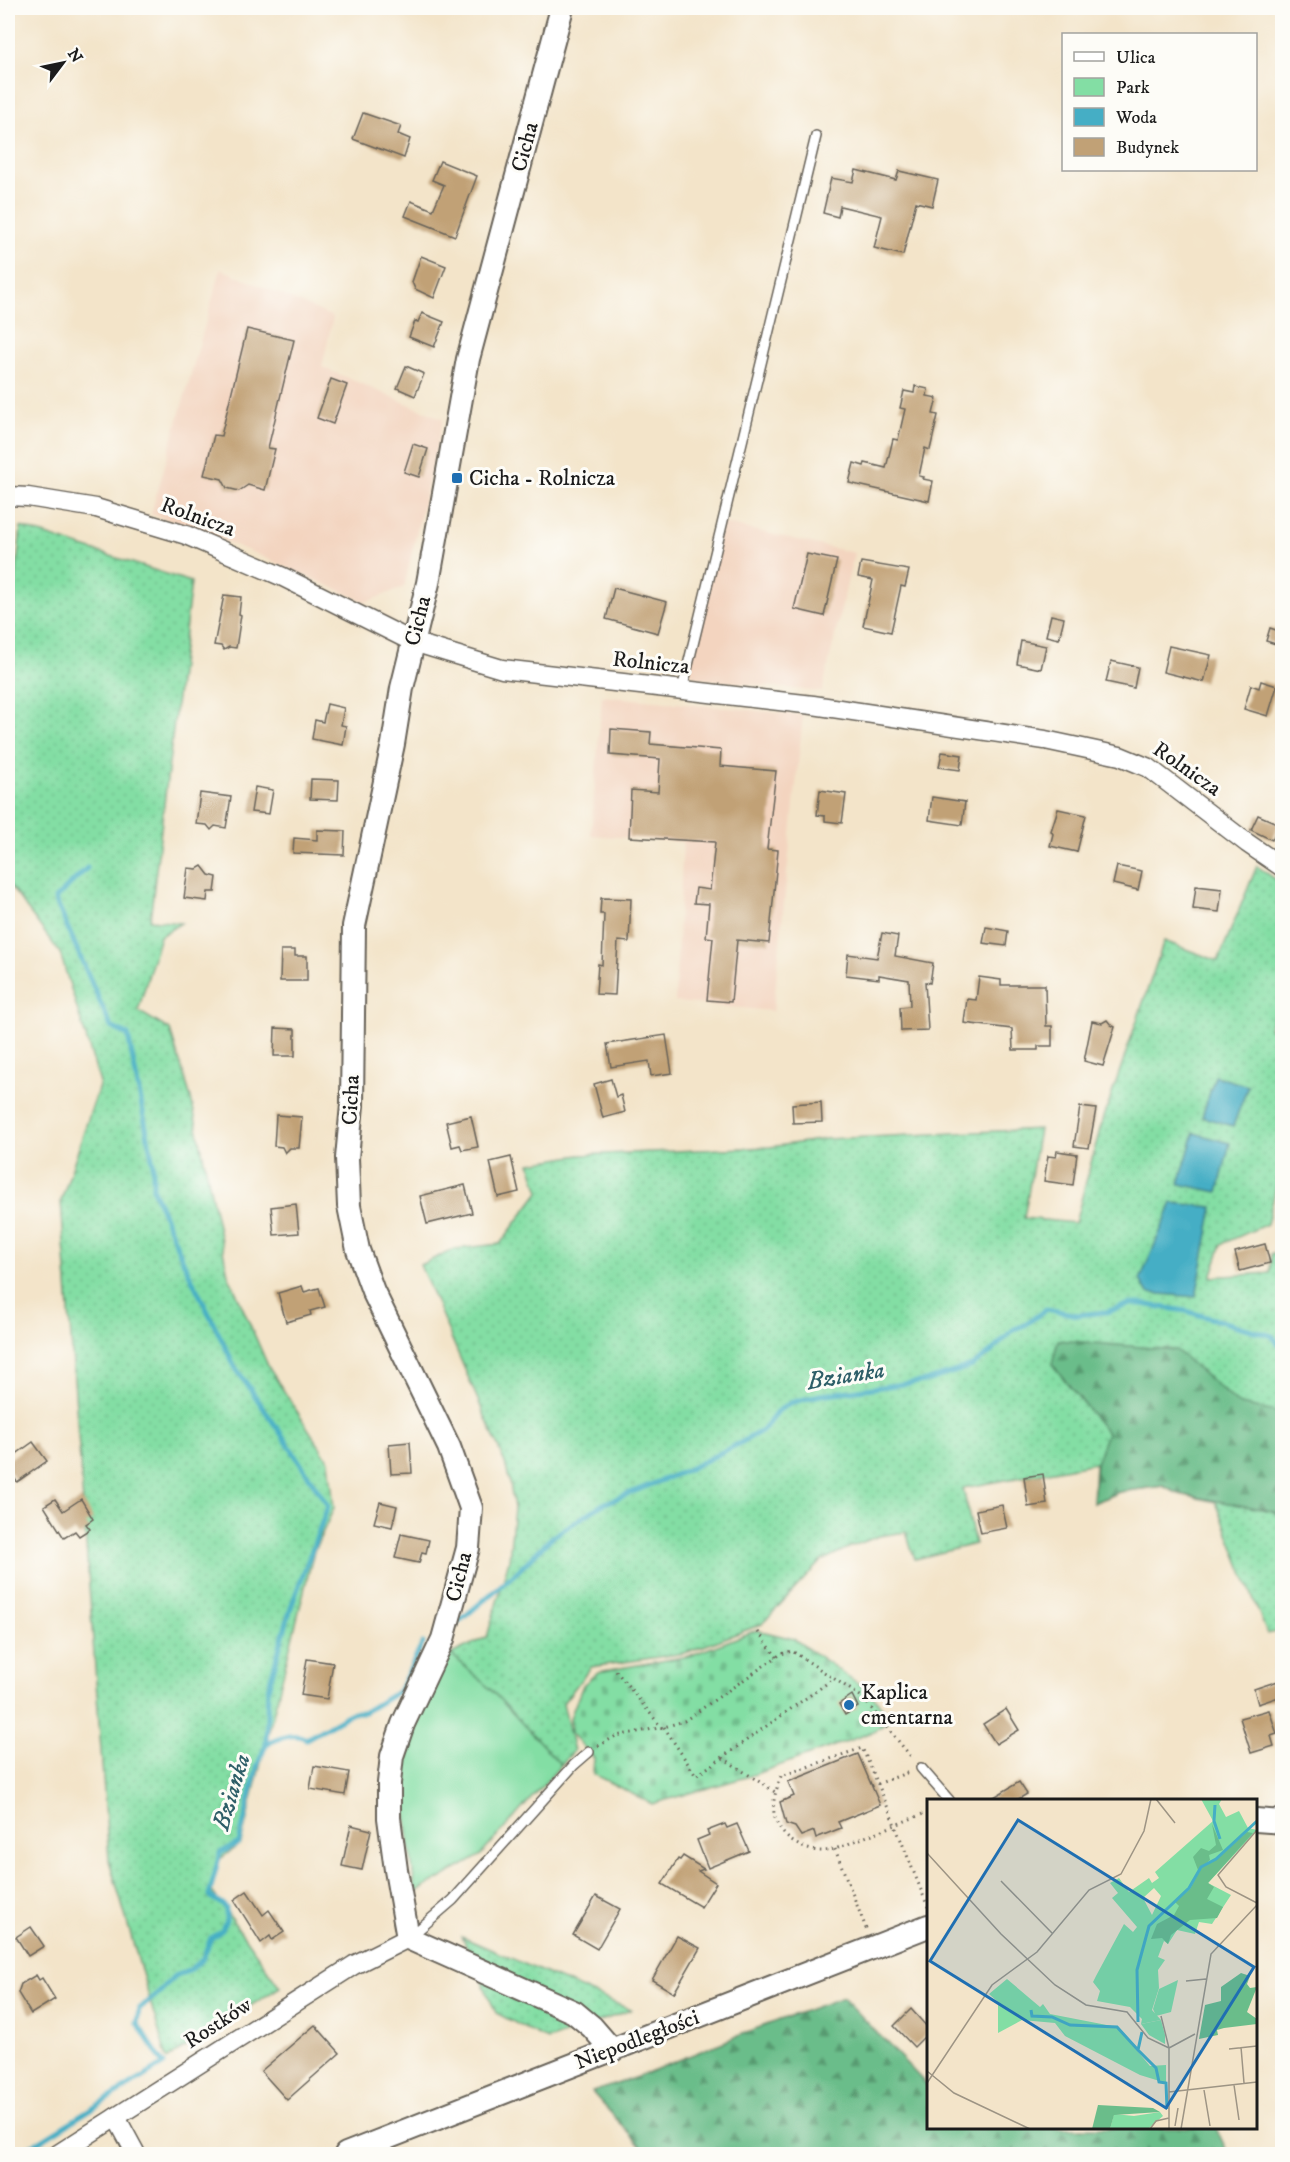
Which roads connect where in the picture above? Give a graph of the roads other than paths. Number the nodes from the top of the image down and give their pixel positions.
1 (562, 8) edge
2 (816, 136) dead end
3 (8, 496) edge
4 (413, 642) junction
5 (682, 690) junction
6 (1282, 867) edge
7 (589, 1752) road end
8 (921, 1768) road end
9 (948, 1799) edge
10 (1257, 1820) edge
11 (1282, 1822) edge
12 (927, 1926) edge
13 (408, 1938) junction
14 (612, 2050) junction
15 (116, 2117) junction
16 (58, 2154) edge
17 (136, 2154) edge
18 (346, 2154) edge

1 - 4 street, Cicha
2 - 5 lane
3 - 4 street, Rolnicza
4 - 5 street, Rolnicza
4 - 13 street, Cicha
5 - 6 street, Rolnicza
7 - 13 lane
8 - 9 lane
10 - 11 street
12 - 14 street, Niepodległości
13 - 14 street
13 - 15 street, Rostków
14 - 18 street, Niepodległości
15 - 16 street, Rostków
15 - 17 street

